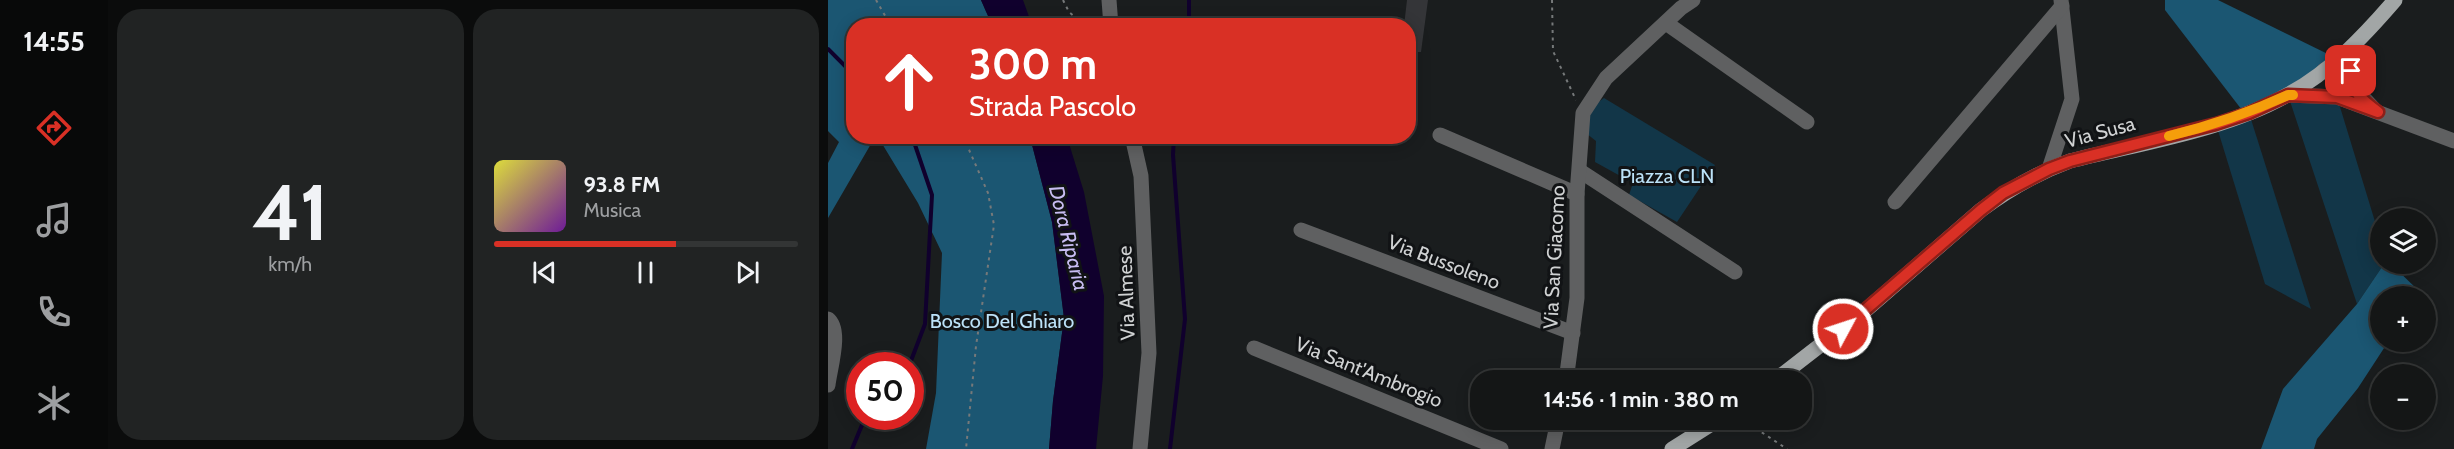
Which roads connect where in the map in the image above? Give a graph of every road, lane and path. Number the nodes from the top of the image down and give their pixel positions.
1 (876, 0) edge
2 (1063, 0) edge
3 (1109, 0) edge
4 (1552, 0) edge
5 (1693, 0) edge
6 (2395, 0) edge
7 (2061, 3) edge
8 (886, 18) edge
9 (1077, 18) edge
10 (1110, 18) edge
11 (1665, 23) junction
12 (2356, 43) junction
13 (2324, 70) junction
14 (2351, 84) junction
15 (2288, 95) junction
16 (2337, 97) junction
17 (2378, 112) junction
18 (1583, 113) junction
19 (1807, 123) dead end
20 (1440, 135) dead end
21 (2454, 141) edge
22 (967, 144) edge
23 (1134, 144) edge
24 (2049, 169) junction
25 (1580, 171) junction
26 (1577, 194) junction
27 (1895, 202) dead end
28 (1301, 230) dead end
29 (1735, 272) dead end
30 (828, 319) edge
31 (1573, 333) junction
32 (1254, 348) dead end
33 (1568, 370) edge
34 (1788, 370) edge
35 (828, 385) edge
36 (1556, 430) edge
37 (1702, 430) edge
38 (1758, 430) edge
39 (966, 449) edge
40 (1140, 449) edge
41 (1501, 449) edge
42 (1552, 449) edge
43 (1672, 449) edge
44 (1786, 449) edge

1 - 8 path
2 - 9 path
3 - 10 street
4 - 18 path
5 - 11 street
6 - 12 main road, Via Susa
7 - 24 street
7 - 27 street
11 - 18 street
11 - 19 street
12 - 13 main road, Via Susa
12 - 14 street
13 - 14 street
13 - 15 main road, Via Susa
13 - 16 street
14 - 17 street
15 - 16 street
15 - 24 main road, Via Susa
16 - 17 street
17 - 21 street
18 - 25 street, Via San Giacomo
20 - 26 street
22 - 39 path
23 - 40 street, Via Almese
24 - 34 main road, Via Susa
25 - 26 street, Via San Giacomo
25 - 29 street, Via San Giacomo
26 - 31 street, Via San Giacomo
28 - 31 street, Via Bussoleno
30 - 35 street
31 - 33 street, Via San Giacomo
32 - 41 street, Via Sant'Ambrogio
36 - 42 street
37 - 43 main road
38 - 44 path

